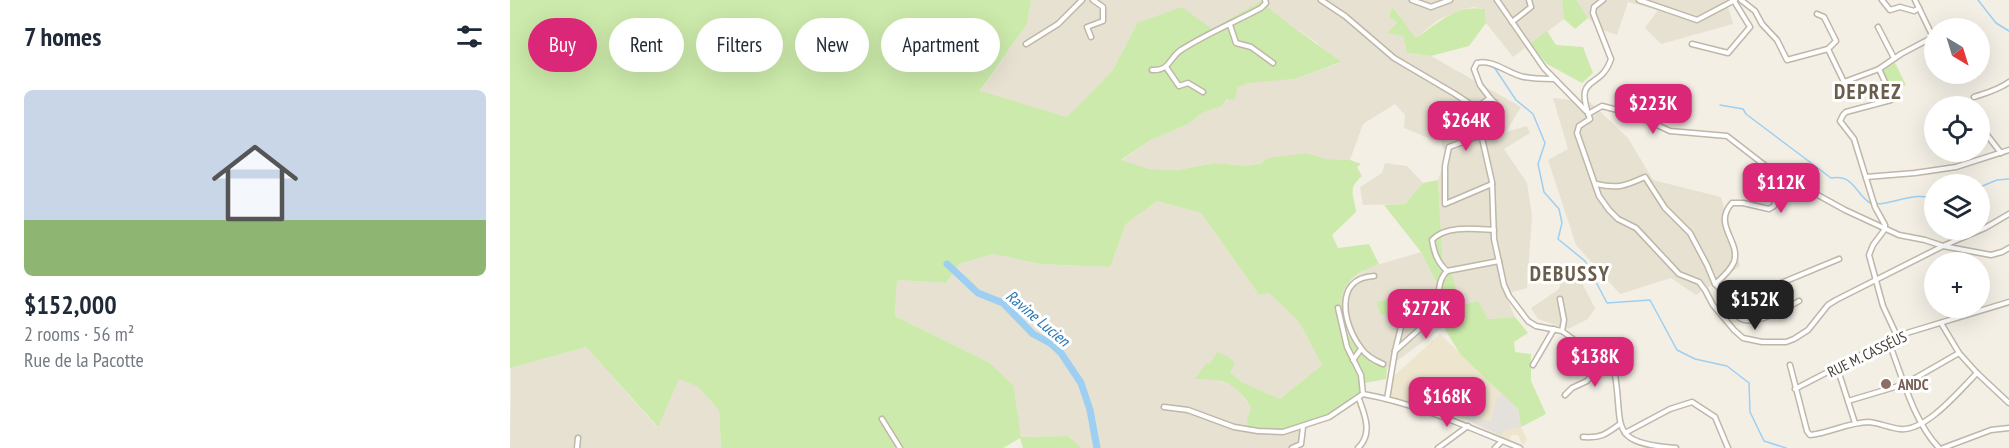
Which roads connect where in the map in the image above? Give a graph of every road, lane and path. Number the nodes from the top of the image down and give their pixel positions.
1 (1082, 0) edge
2 (1093, 0) edge
3 (1265, 0) edge
4 (1321, 0) edge
5 (1412, 0) edge
6 (1450, 0) edge
7 (1497, 0) edge
8 (1529, 0) edge
9 (1603, 0) edge
10 (1640, 0) edge
11 (1741, 0) edge
12 (1882, 0) edge
13 (1914, 0) edge
14 (1735, 1) edge
15 (1919, 8) junction
16 (1817, 14) dead end
17 (1924, 18) edge
18 (1512, 22) junction
19 (1230, 25) junction
20 (1878, 27) dead end
21 (1090, 37) dead end
22 (1924, 42) edge
23 (1026, 44) dead end
24 (1692, 44) dead end
25 (1828, 49) junction
26 (1894, 58) junction
27 (1273, 63) dead end
28 (1166, 67) junction
29 (1879, 69) junction
30 (1152, 70) dead end
31 (1555, 79) junction
32 (2009, 82) edge
33 (1203, 92) dead end
34 (1976, 96) edge
35 (1490, 98) junction
36 (1498, 106) dead end
37 (1476, 108) junction
38 (1588, 114) junction
39 (1482, 135) junction
40 (1990, 139) edge
41 (2009, 150) edge
42 (2001, 153) junction
43 (1767, 166) junction
44 (1866, 177) junction
45 (1492, 184) junction
46 (1595, 184) junction
47 (2009, 214) edge
48 (1494, 230) junction
49 (1884, 230) junction
50 (1943, 246) junction
51 (2009, 248) edge
52 (1839, 259) dead end
53 (1499, 261) junction
54 (1447, 271) junction
55 (1374, 276) dead end
56 (1876, 279) junction
57 (1715, 284) junction
58 (1560, 299) dead end
59 (1731, 300) junction
60 (1799, 301) dead end
61 (1404, 302) dead end
62 (2009, 302) edge
63 (1338, 308) dead end
64 (1941, 323) junction
65 (1554, 329) junction
66 (1562, 331) junction
67 (1897, 336) junction
68 (1888, 340) junction
69 (1361, 349) junction
70 (1395, 351) junction
71 (1959, 353) junction
72 (1353, 360) junction
73 (1603, 362) junction
74 (1383, 364) dead end
75 (1533, 365) dead end
76 (1790, 365) dead end
77 (1837, 367) junction
78 (1977, 373) junction
79 (1905, 384) junction
80 (1795, 389) junction
81 (1363, 394) junction
82 (1566, 395) dead end
83 (1359, 399) junction
84 (1387, 399) junction
85 (1848, 401) junction
86 (2009, 403) edge
87 (1164, 407) dead end
88 (882, 419) dead end
89 (1855, 423) junction
90 (1620, 424) junction
91 (1921, 424) junction
92 (1468, 426) junction
93 (1303, 427) junction
94 (2009, 428) edge
95 (1625, 433) junction
96 (1583, 437) dead end
97 (578, 438) dead end
98 (1502, 441) junction
99 (1649, 447) edge
100 (577, 448) edge
101 (900, 448) edge
102 (1292, 448) edge
103 (1358, 448) edge
104 (1438, 448) edge
105 (1494, 448) edge
106 (1520, 448) edge
107 (1676, 448) edge
108 (1728, 448) edge
109 (1941, 448) edge

1 - 23 street
2 - 21 street
3 - 19 street
4 - 37 street
5 - 6 street
7 - 18 street
8 - 18 street
9 - 38 street
10 - 14 street
11 - 25 street
12 - 15 street
13 - 15 street
14 - 24 street
15 - 17 street
16 - 25 street
18 - 31 street
19 - 27 street
19 - 28 street
20 - 26 street
22 - 26 street
25 - 29 street
26 - 29 street
28 - 30 street
28 - 33 street
29 - 44 street
31 - 35 street
31 - 38 street
32 - 34 street
35 - 36 street
35 - 37 street
37 - 39 street
38 - 43 street
38 - 46 street
39 - 45 street
39 - 45 street
40 - 42 street
41 - 42 street
42 - 44 street
43 - 49 street
43 - 57 street
44 - 49 street
45 - 48 street
46 - 56 street
46 - 57 street
47 - 50 street
48 - 53 street
48 - 54 street
49 - 50 street
49 - 56 street
50 - 51 street
50 - 56 street
52 - 59 street
53 - 54 street
53 - 65 street
54 - 70 street
55 - 69 street
56 - 67 street
57 - 59 street
58 - 66 street
59 - 60 street
61 - 70 street
62 - 64 street, RUE M. CASSÉUS
63 - 72 street
64 - 67 street, RUE M. CASSÉUS
64 - 71 street
65 - 66 street
65 - 75 street
66 - 73 street
67 - 68 street, RUE M. CASSÉUS
68 - 77 street, RUE M. CASSÉUS
68 - 79 street
69 - 72 street
69 - 74 street
70 - 84 street
71 - 78 street
71 - 79 street
72 - 81 street
73 - 82 street
73 - 90 street
76 - 80 street
77 - 80 street, RUE M. CASSÉUS
77 - 85 street
78 - 86 street
78 - 91 street
79 - 85 street
79 - 91 street
80 - 89 street
81 - 83 street
81 - 84 street
83 - 93 street
83 - 103 street
84 - 92 street
85 - 89 street
87 - 93 street
88 - 101 street
89 - 91 street
90 - 95 street
90 - 96 street
91 - 109 street
92 - 98 street
92 - 104 street
93 - 102 street
94 - 109 street
95 - 99 street
95 - 108 street
97 - 100 street
98 - 105 street
98 - 106 street
99 - 107 street

